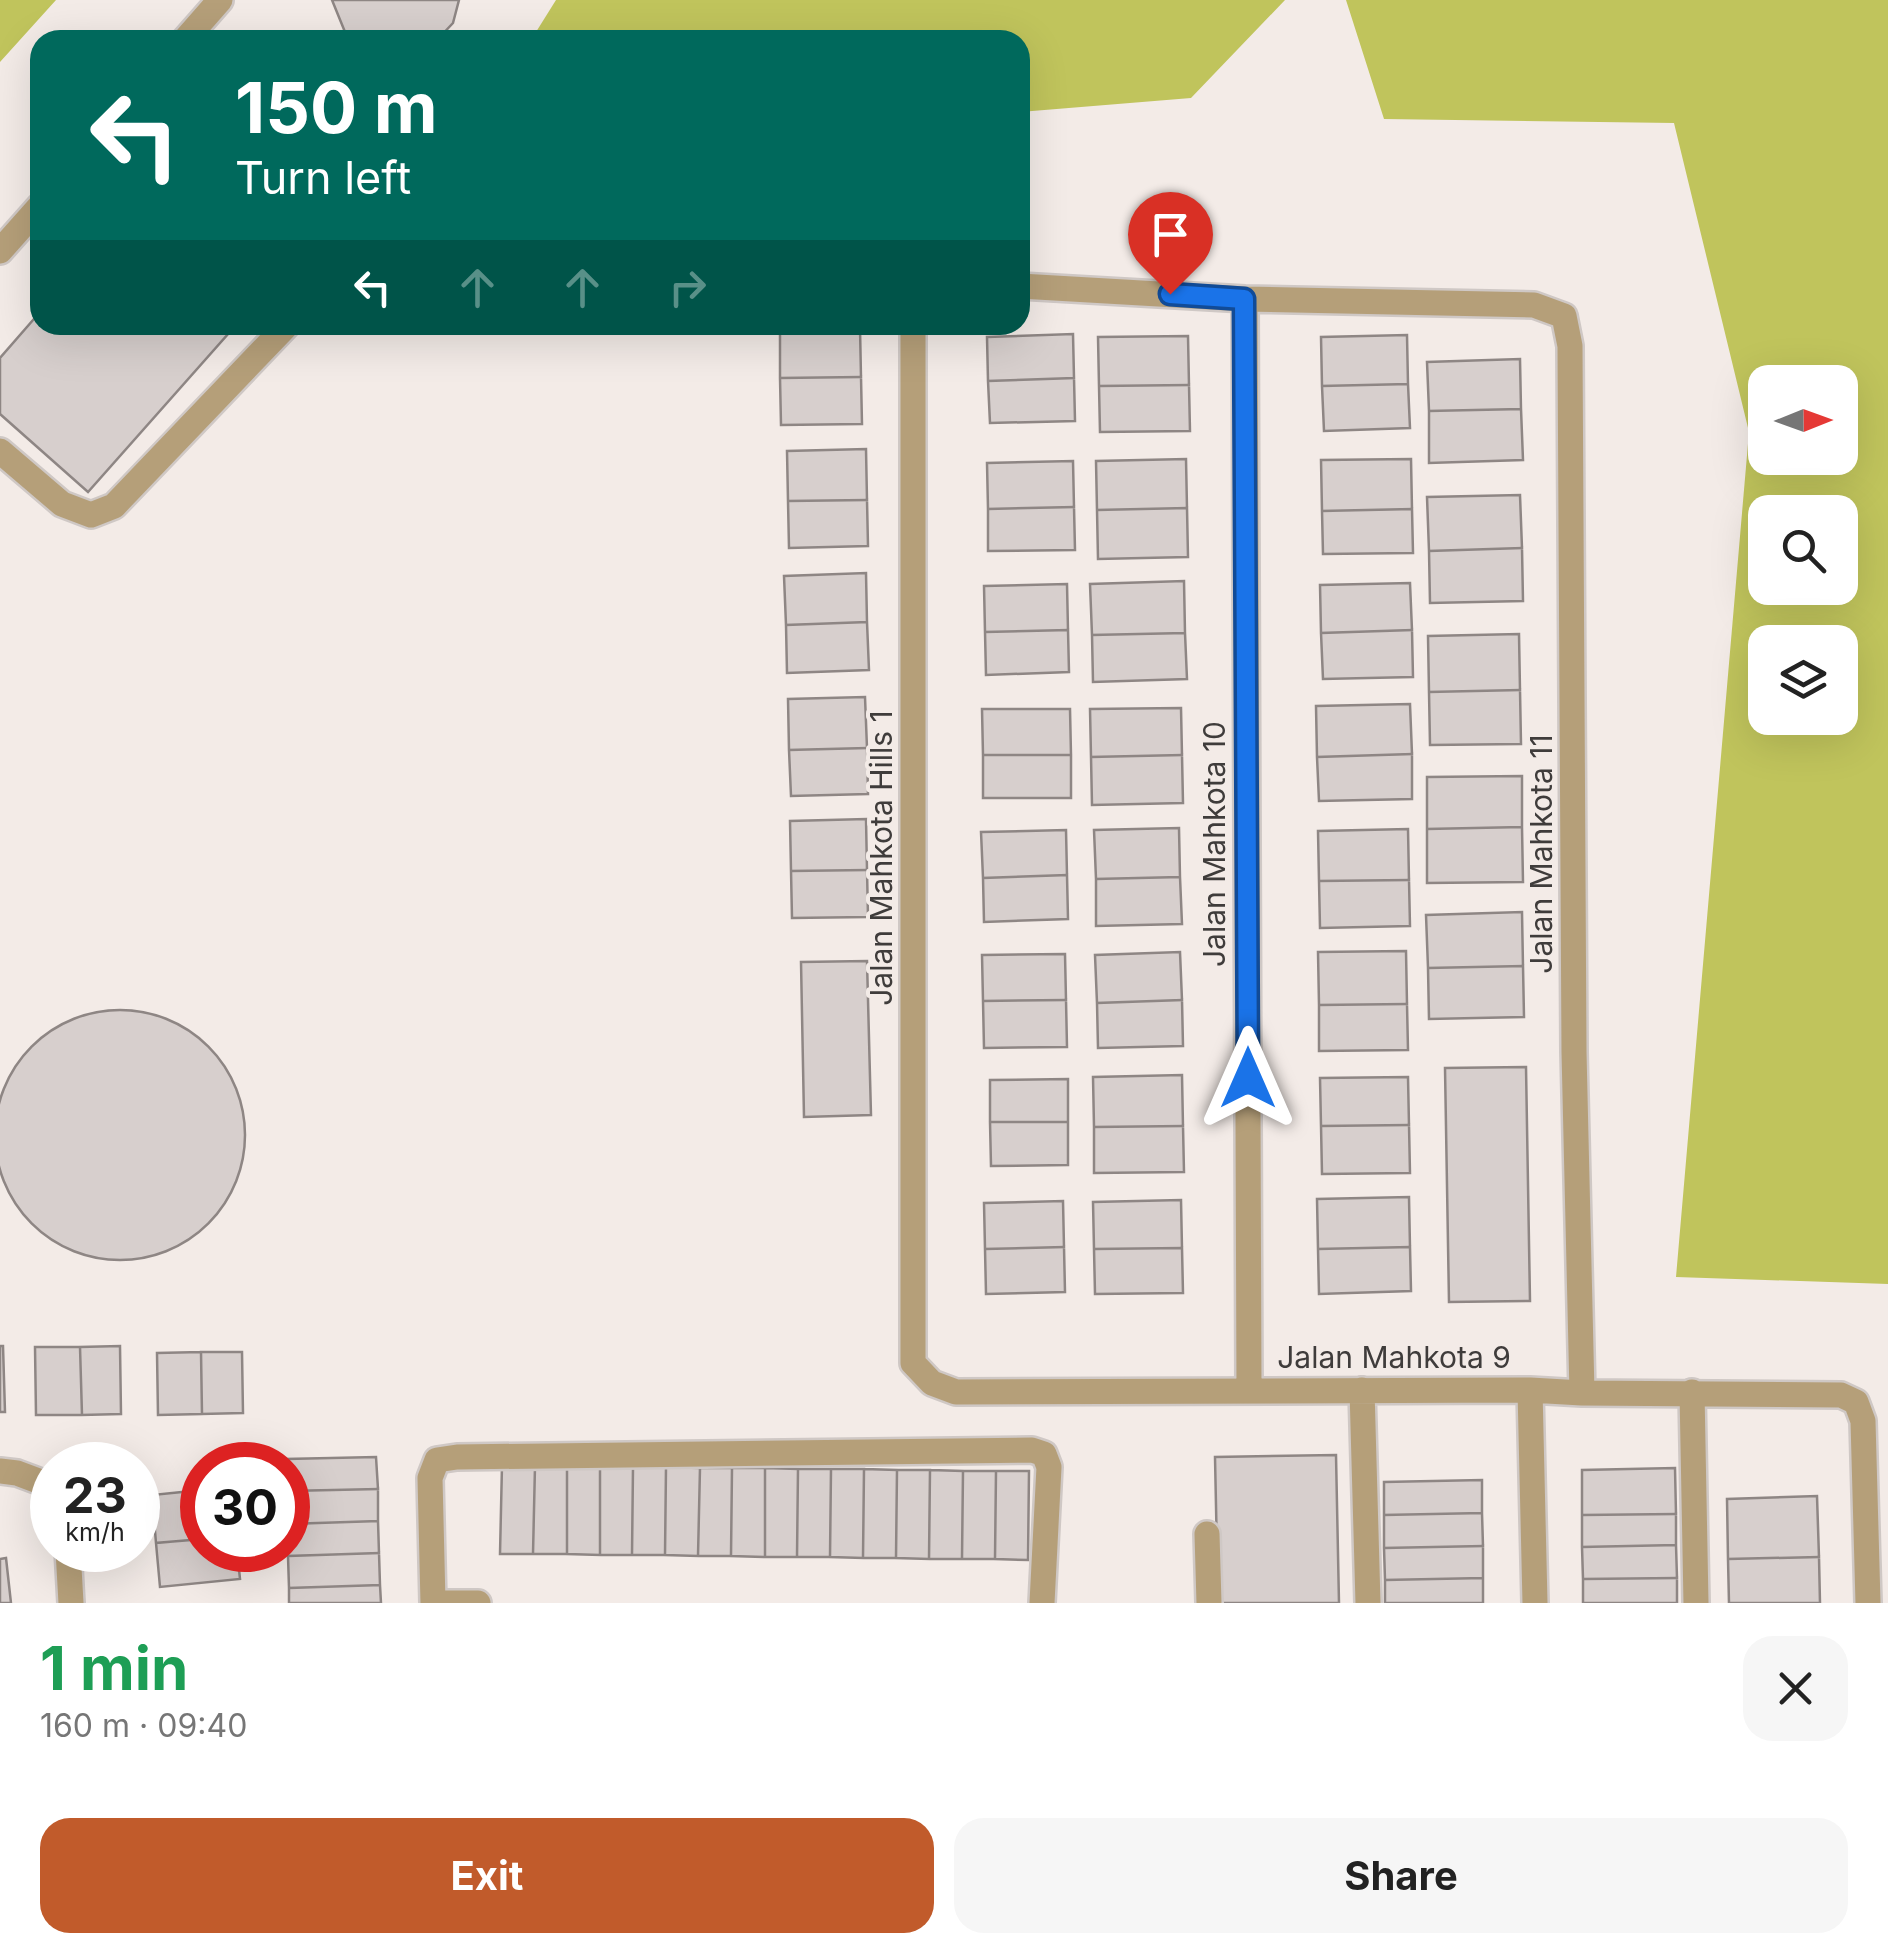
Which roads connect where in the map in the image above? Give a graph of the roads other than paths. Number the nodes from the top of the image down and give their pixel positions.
1 (220, 0) edge
2 (194, 30) edge
3 (30, 217) edge
4 (0, 251) edge
5 (1030, 287) edge
6 (1244, 299) junction
7 (277, 335) edge
8 (913, 335) edge
9 (0, 452) edge
10 (932, 1383) joint
11 (1249, 1390) junction
12 (1362, 1390) junction
13 (1530, 1390) junction
14 (1692, 1392) junction
15 (1582, 1393) junction
16 (0, 1471) edge
17 (30, 1478) edge
18 (1208, 1534) dead end
19 (69, 1572) edge
20 (71, 1603) edge
21 (433, 1603) edge
22 (478, 1603) edge
23 (1042, 1603) edge
24 (1208, 1603) edge
25 (1368, 1603) edge
26 (1535, 1603) edge
27 (1696, 1603) edge
28 (1868, 1603) edge

1 - 2 street
3 - 4 street
5 - 6 street
6 - 11 street, Jalan Mahkota 10
6 - 15 street, Jalan Mahkota 11
7 - 9 street
8 - 10 street, Jalan Mahkota Hills 1
10 - 11 street, Jalan Mahkota 9
11 - 12 street, Jalan Mahkota 9
12 - 13 street, Jalan Mahkota 9
12 - 25 street
13 - 15 street, Jalan Mahkota 9
13 - 26 street
14 - 15 street, Jalan Mahkota 9
14 - 27 street
14 - 28 street, Jalan Mahkota 9
16 - 17 street
18 - 24 street
19 - 20 street
21 - 22 street
21 - 23 street

